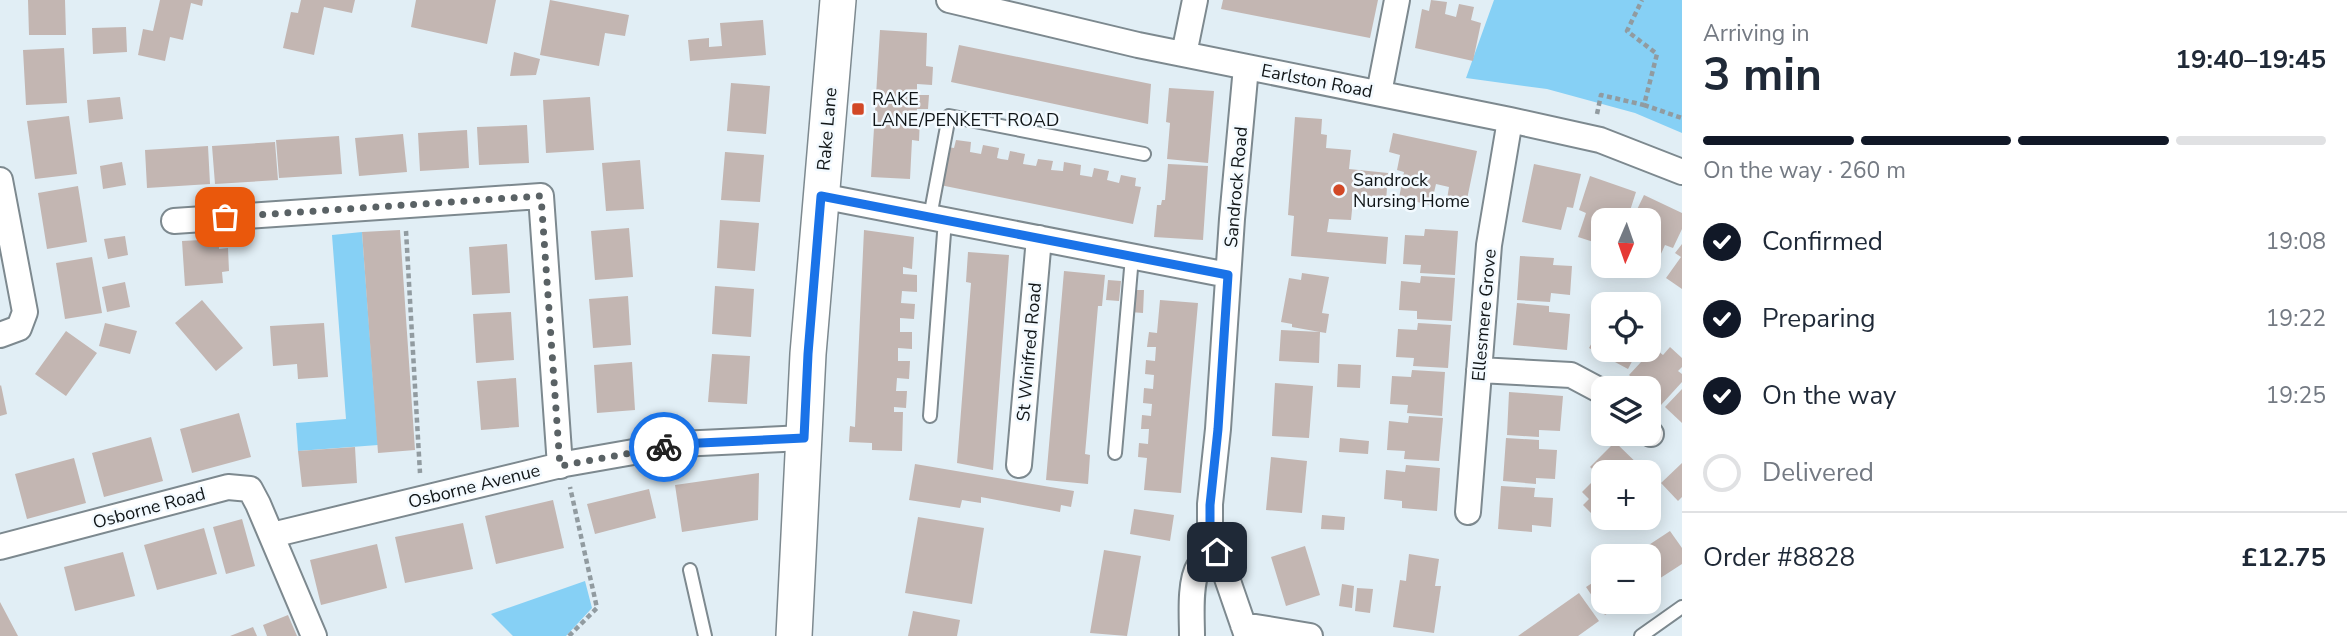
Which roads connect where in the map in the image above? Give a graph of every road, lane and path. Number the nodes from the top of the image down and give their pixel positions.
1 (838, 0) edge
2 (949, 0) edge
3 (1195, 0) edge
4 (1397, 0) edge
5 (1642, 0) edge
6 (1184, 54) junction
7 (1246, 66) junction
8 (1378, 93) junction
9 (1644, 105) junction
10 (1682, 118) edge
11 (1510, 120) junction
12 (1592, 138) junction
13 (1144, 154) dead end
14 (1682, 172) edge
15 (0, 180) edge
16 (821, 196) junction
17 (404, 205) junction
18 (937, 219) junction
19 (174, 221) dead end
20 (1039, 238) junction
21 (1132, 257) junction
22 (1228, 275) junction
23 (0, 335) edge
24 (1479, 370) junction
25 (1591, 386) edge
26 (930, 416) dead end
27 (804, 438) junction
28 (1115, 453) dead end
29 (563, 465) junction
30 (1019, 465) dead end
31 (421, 499) junction
32 (1468, 512) dead end
33 (272, 535) junction
34 (0, 547) edge
35 (1217, 552) junction
36 (690, 570) dead end
37 (1682, 607) edge
38 (1245, 631) edge
39 (314, 636) edge
40 (569, 636) edge
41 (705, 636) edge
42 (794, 636) edge
43 (1192, 636) edge
44 (1310, 636) edge
45 (1641, 636) edge

1 - 16 main road, Rake Lane
2 - 6 street, Earlston Road
3 - 6 street
4 - 8 street
5 - 9 path
6 - 7 street, Earlston Road
7 - 8 street, Earlston Road
7 - 22 street, Sandrock Road
8 - 11 street, Earlston Road
9 - 10 path
9 - 12 path
11 - 12 street, Earlston Road
11 - 24 street, Ellesmere Grove
12 - 14 street, Earlston Road
13 - 18 lane
15 - 23 street
16 - 18 street
16 - 27 main road, Rake Lane
17 - 19 street
17 - 29 street
17 - 31 path
18 - 20 street
18 - 26 lane
20 - 21 street
20 - 30 street, St Winifred Road
21 - 22 street
21 - 28 lane
22 - 35 street, Sandrock Road
24 - 25 street
24 - 32 street, Ellesmere Grove
27 - 29 street, Osborne Avenue
27 - 42 main road, Rake Lane
29 - 31 street, Osborne Avenue
29 - 40 path
31 - 33 street, Osborne Avenue
33 - 34 street, Osborne Road
33 - 39 street
35 - 38 street, Sandrock Road
35 - 43 street
36 - 41 lane
37 - 45 lane
38 - 44 street

